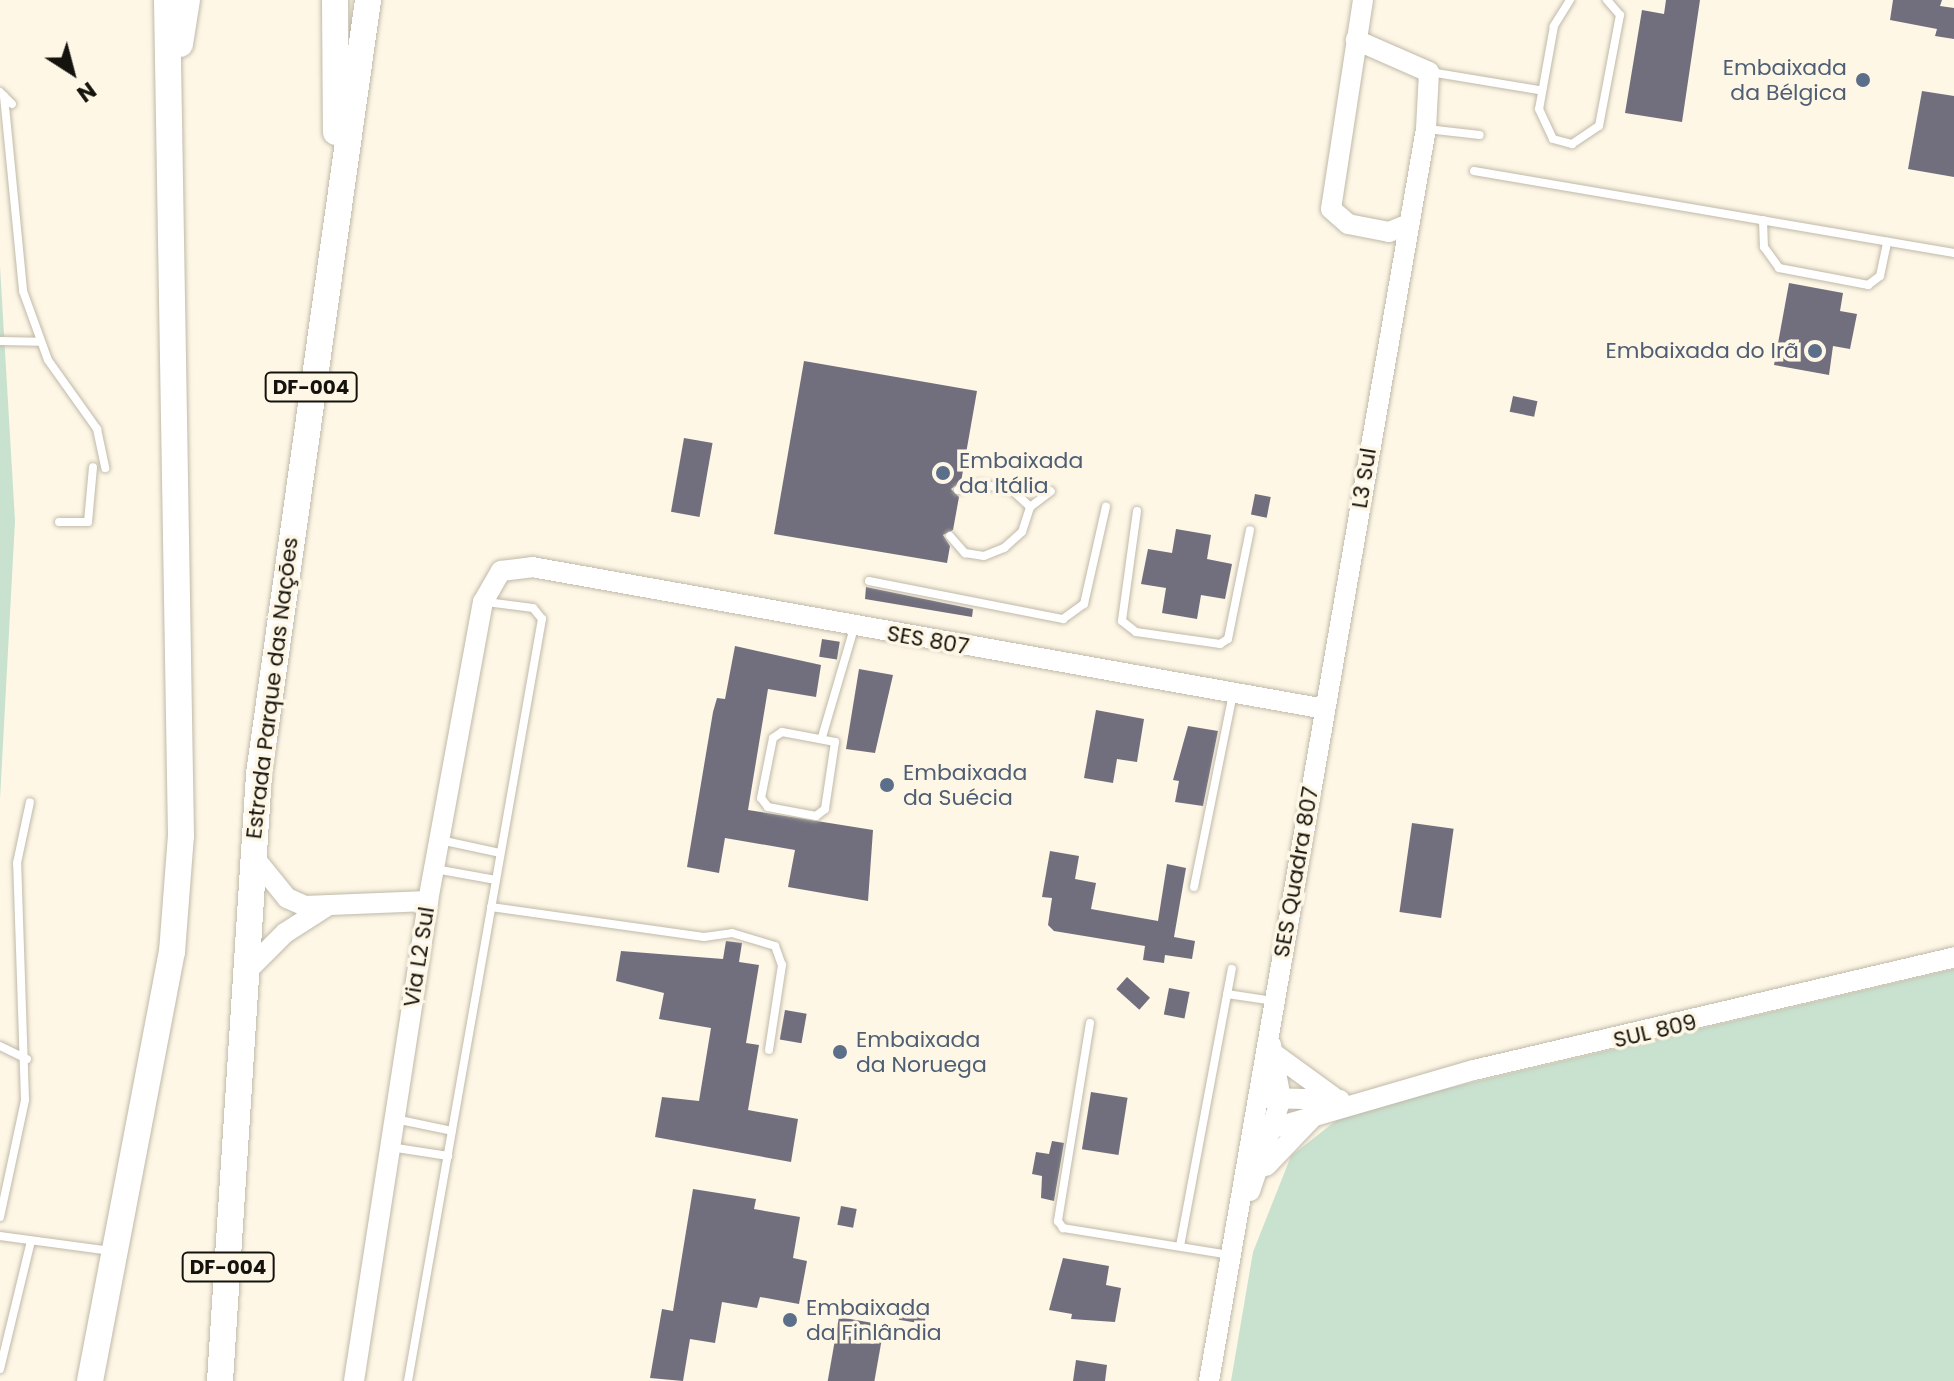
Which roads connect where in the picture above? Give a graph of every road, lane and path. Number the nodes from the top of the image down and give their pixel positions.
1 (167, 0) edge
2 (187, 0) edge
3 (335, 0) edge
4 (368, 0) edge
5 (1363, 0) edge
6 (1570, 0) edge
7 (1607, 0) edge
8 (1354, 49) junction
9 (1429, 72) junction
10 (1539, 90) junction
11 (2, 94) edge
12 (12, 104) dead end
13 (169, 111) junction
14 (1426, 129) junction
15 (1480, 135) dead end
16 (1474, 171) dead end
17 (1763, 220) junction
18 (1409, 224) junction
19 (335, 228) junction
20 (1389, 232) junction
21 (1887, 242) junction
22 (1405, 247) junction
23 (1954, 253) edge
24 (0, 341) edge
25 (39, 342) junction
26 (93, 467) dead end
27 (105, 468) dead end
28 (958, 490) dead end
29 (1051, 491) dead end
30 (1106, 506) dead end
31 (1030, 507) junction
32 (1137, 511) dead end
33 (59, 522) dead end
34 (1250, 530) dead end
35 (950, 536) dead end
36 (532, 567) joint
37 (869, 581) dead end
38 (483, 602) junction
39 (854, 628) junction
40 (1233, 693) junction
41 (1325, 709) junction
42 (822, 737) junction
43 (30, 802) dead end
44 (440, 840) junction
45 (500, 853) junction
46 (253, 856) junction
47 (434, 869) junction
48 (496, 880) junction
49 (1194, 887) dead end
50 (428, 901) junction
51 (327, 906) junction
52 (491, 907) junction
53 (1954, 957) edge
54 (249, 969) junction
55 (1232, 969) dead end
56 (1227, 994) junction
57 (1274, 1001) junction
58 (1090, 1023) dead end
59 (1271, 1045) junction
60 (0, 1046) edge
61 (769, 1050) dead end
62 (27, 1059) junction
63 (1259, 1098) junction
64 (1281, 1099) junction
65 (1347, 1100) junction
66 (1318, 1112) junction
67 (395, 1119) junction
68 (1276, 1126) junction
69 (452, 1131) junction
70 (1253, 1134) junction
71 (390, 1147) junction
72 (448, 1156) junction
73 (1254, 1182) junction
74 (1238, 1216) junction
75 (0, 1217) edge
76 (0, 1236) edge
77 (31, 1241) junction
78 (1180, 1246) junction
79 (112, 1251) junction
80 (1231, 1255) junction
81 (0, 1369) edge
82 (93, 1373) edge
83 (220, 1381) edge
84 (354, 1381) edge
85 (408, 1381) edge
86 (1209, 1381) edge

1 - 13 highway
2 - 13 highway
3 - 19 highway
4 - 19 highway, Estrada Parque das Nações / DF-004
5 - 8 street
6 - 10 lane
7 - 10 lane
8 - 9 street
8 - 20 street
9 - 10 lane
9 - 14 street, L3 Sul
11 - 12 lane
11 - 25 lane
13 - 79 highway
14 - 15 lane
14 - 18 street, L3 Sul
16 - 17 lane
17 - 21 lane
17 - 21 lane
18 - 20 street
18 - 22 street, L3 Sul
19 - 46 highway, Estrada Parque das Nações / DF-004
20 - 22 street
21 - 23 lane
22 - 41 street, L3 Sul
24 - 25 lane
25 - 27 lane
26 - 33 lane
28 - 31 lane
29 - 31 lane
30 - 37 lane
31 - 35 lane
32 - 34 lane
36 - 38 street, Via L2 Sul
36 - 39 street, SES 807
38 - 44 street, Via L2 Sul
38 - 45 lane
39 - 40 street, SES 807
39 - 42 lane
40 - 41 street, SES 807
40 - 49 lane
41 - 57 street, SES Quadra 807
42 - 42 lane
43 - 62 lane
44 - 45 lane
44 - 47 street, Via L2 Sul
45 - 48 lane
46 - 51 street
46 - 54 highway, Estrada Parque das Nações / DF-004
47 - 48 lane
47 - 50 street, Via L2 Sul
48 - 52 lane
50 - 51 street
50 - 67 street, Via L2 Sul
51 - 54 street
52 - 61 lane
52 - 69 lane
53 - 65 street, SUL 809
54 - 83 highway, Estrada Parque das Nações / DF-004
55 - 56 lane
56 - 57 lane
56 - 78 lane
57 - 59 street, SES Quadra 807
58 - 78 lane
59 - 63 street, SES Quadra 807
59 - 64 street, SES Quadra 807
59 - 65 street
60 - 62 lane
62 - 75 lane
63 - 64 street, SUL 809
63 - 70 street, SES Quadra 807
64 - 65 street, SUL 809
64 - 68 street, SES Quadra 807
65 - 66 street, SUL 809
66 - 68 street, SUL 809
66 - 73 street
67 - 69 lane
67 - 71 street, Via L2 Sul
68 - 70 street, SUL 809
68 - 73 street, SES Quadra 807
69 - 72 lane
70 - 74 street, SES Quadra 807
71 - 72 lane
71 - 84 street, Via L2 Sul
72 - 85 lane
73 - 74 street, SES Quadra 807
74 - 80 street, SES Quadra 807
76 - 77 lane
77 - 79 lane
77 - 81 lane
78 - 80 lane
79 - 82 highway
80 - 86 street, SES Quadra 807

